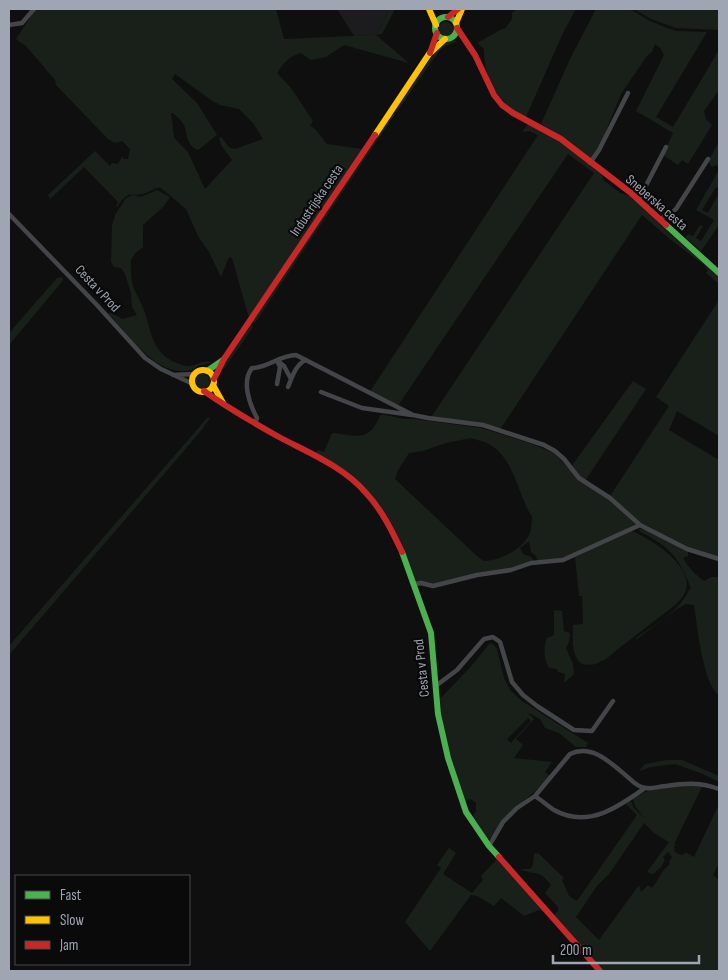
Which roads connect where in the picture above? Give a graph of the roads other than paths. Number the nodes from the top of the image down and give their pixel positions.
1 (34, 9) edge
2 (431, 9) edge
3 (458, 9) edge
4 (462, 9) edge
5 (446, 18) junction
6 (9, 25) edge
7 (436, 25) junction
8 (457, 26) junction
9 (436, 33) junction
10 (448, 39) junction
11 (468, 46) junction
12 (429, 54) junction
13 (628, 93) dead end
14 (666, 147) dead end
15 (708, 159) dead end
16 (590, 163) junction
17 (639, 199) junction
18 (9, 214) edge
19 (660, 220) junction
20 (719, 273) edge
21 (224, 359) junction
22 (277, 360) junction
23 (306, 360) junction
24 (207, 371) junction
25 (194, 374) junction
26 (173, 375) junction
27 (291, 379) junction
28 (214, 382) junction
29 (193, 384) junction
30 (277, 384) dead end
31 (288, 387) dead end
32 (204, 391) junction
33 (321, 392) dead end
34 (224, 404) junction
35 (413, 414) junction
36 (255, 424) junction
37 (640, 525) junction
38 (719, 559) edge
39 (414, 584) junction
40 (437, 685) junction
41 (612, 701) dead end
42 (645, 788) junction
43 (719, 788) edge
44 (535, 796) junction
45 (489, 846) junction
46 (600, 971) edge

1 - 6 street
2 - 5 street
2 - 7 street
3 - 5 street
4 - 8 street
5 - 7 street
5 - 8 street
7 - 9 street
8 - 10 street
8 - 11 street, Sneberska cesta
9 - 10 street
9 - 12 street, Industrijska cesta
10 - 11 street
10 - 12 street, Industrijska cesta
11 - 16 street, Sneberska cesta
12 - 21 street, Industrijska cesta
13 - 16 street
14 - 17 street
15 - 19 street
16 - 17 street, Sneberska cesta
17 - 19 street, Sneberska cesta
18 - 26 street, Cesta v Prod
19 - 20 street, Sneberska cesta
21 - 24 street, Industrijska cesta
21 - 28 street, Industrijska cesta
22 - 23 street
22 - 27 street
22 - 30 street
22 - 36 street
23 - 27 street
23 - 35 street
24 - 25 street
24 - 28 street
25 - 26 street
25 - 29 street
26 - 29 street, Cesta v Prod
27 - 31 street
28 - 32 street
28 - 34 street, Cesta v Prod
29 - 32 street
32 - 34 street, Cesta v Prod
33 - 35 street
34 - 36 street, Cesta v Prod
35 - 37 street
36 - 39 street, Cesta v Prod
37 - 38 street
37 - 39 street
39 - 40 street, Cesta v Prod
40 - 41 street
40 - 45 street, Cesta v Prod
42 - 43 street
42 - 44 street
42 - 44 street
44 - 45 street
45 - 46 street, Cesta v Prod

